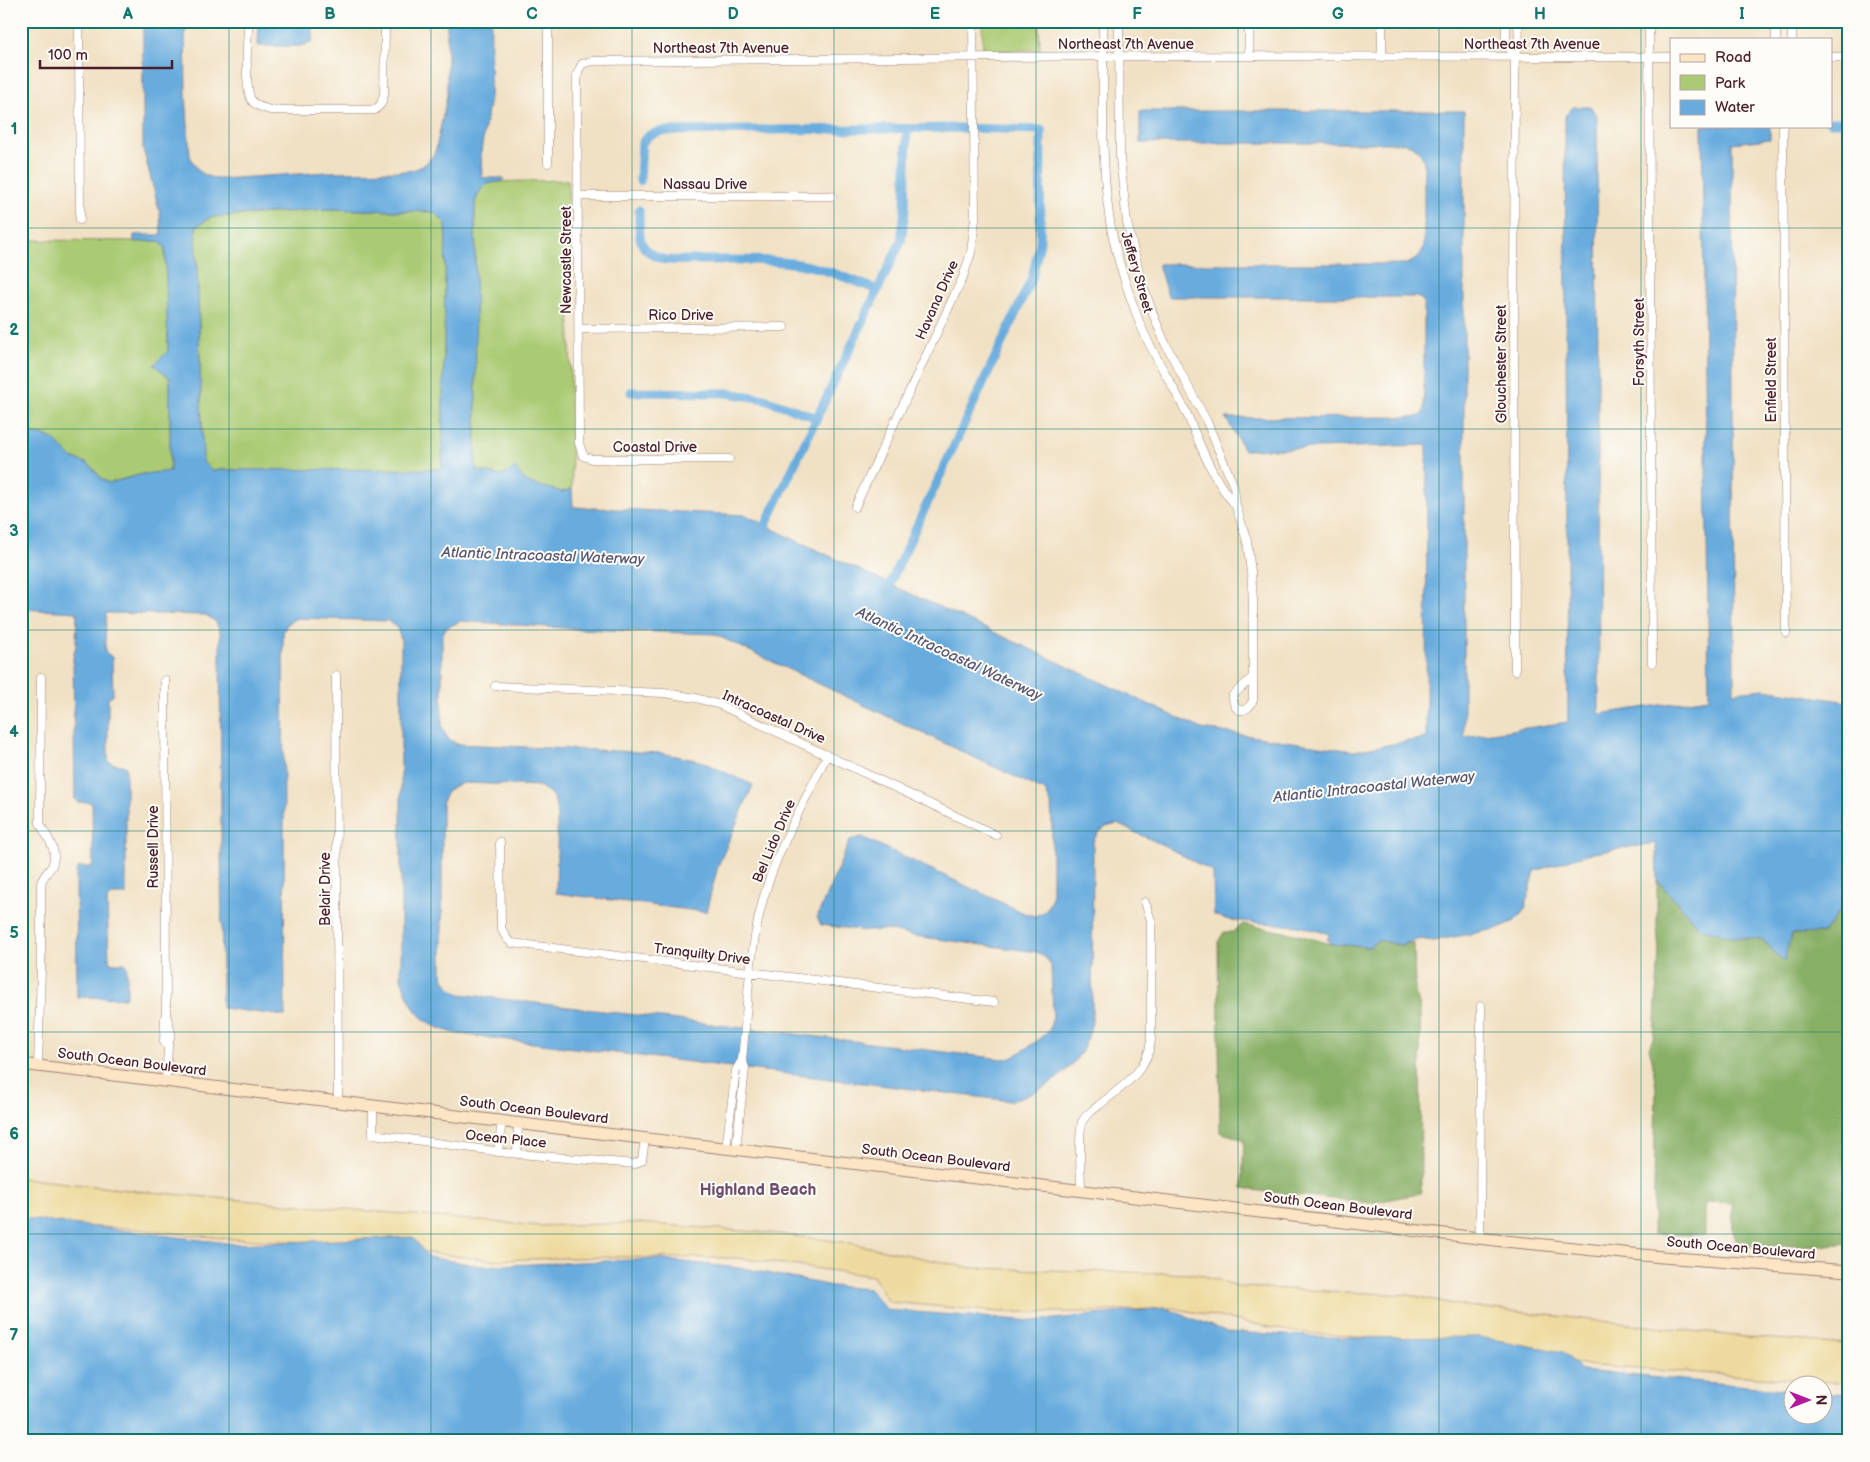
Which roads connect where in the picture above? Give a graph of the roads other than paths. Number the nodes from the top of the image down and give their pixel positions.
1 (79, 21) edge
2 (249, 21) edge
3 (548, 21) edge
4 (973, 21) edge
5 (1103, 21) edge
6 (1119, 21) edge
7 (1248, 21) edge
8 (1382, 21) edge
9 (1506, 21) edge
10 (1518, 21) edge
11 (1650, 21) edge
12 (1776, 21) edge
13 (1792, 21) edge
14 (384, 23) dead end
15 (1776, 38) edge
16 (1792, 38) edge
17 (1104, 56) junction
18 (1119, 56) junction
19 (1249, 56) junction
20 (1382, 57) junction
21 (1515, 57) junction
22 (1650, 57) junction
23 (1670, 57) edge
24 (1832, 57) edge
25 (1849, 57) edge
26 (973, 58) junction
27 (582, 64) joint
28 (1783, 128) edge
29 (548, 163) dead end
30 (578, 196) junction
31 (832, 196) dead end
32 (1124, 203) junction
33 (1108, 205) junction
34 (80, 220) dead end
35 (784, 327) dead end
36 (578, 329) junction
37 (582, 456) joint
38 (729, 459) dead end
39 (1236, 506) junction
40 (854, 507) dead end
41 (1786, 633) dead end
42 (1652, 663) dead end
43 (1515, 671) dead end
44 (336, 675) dead end
45 (41, 677) dead end
46 (1253, 677) dead end
47 (165, 680) dead end
48 (494, 686) dead end
49 (827, 754) junction
50 (21, 760) edge
51 (996, 835) dead end
52 (21, 836) edge
53 (500, 842) dead end
54 (1145, 902) dead end
55 (751, 972) junction
56 (994, 1002) dead end
57 (1482, 1006) dead end
58 (742, 1060) junction
59 (21, 1064) edge
60 (38, 1066) junction
61 (166, 1081) junction
62 (338, 1102) junction
63 (373, 1106) junction
64 (502, 1121) junction
65 (518, 1123) junction
66 (644, 1139) junction
67 (731, 1149) junction
68 (498, 1152) junction
69 (517, 1154) junction
70 (1081, 1191) junction
71 (1480, 1238) junction
72 (1849, 1271) edge

1 - 34 street
2 - 14 street
3 - 29 street
4 - 26 street, Havana Drive
5 - 17 street, Jeffery Street
6 - 18 street, Jeffery Street
7 - 19 street
8 - 20 street
9 - 21 street, Glouchester Street
10 - 21 street, Glouchester Street
11 - 22 street, Forsyth Street
12 - 15 street
13 - 16 street
17 - 18 street, Northeast 7th Avenue
17 - 26 street, Northeast 7th Avenue
17 - 33 street, Jeffery Street
18 - 19 street, Northeast 7th Avenue
18 - 32 street, Jeffery Street
19 - 20 street, Northeast 7th Avenue
20 - 21 street, Northeast 7th Avenue
21 - 22 street, Northeast 7th Avenue
21 - 43 street, Glouchester Street
22 - 23 street, Northeast 7th Avenue
22 - 42 street, Forsyth Street
24 - 25 street
26 - 27 street, Northeast 7th Avenue
26 - 40 street, Havana Drive
27 - 30 street, Newcastle Street
28 - 41 street, Enfield Street
30 - 31 street, Nassau Drive
30 - 36 street, Newcastle Street
32 - 33 street
32 - 39 street, Jeffery Street
33 - 39 street, Jeffery Street
35 - 36 street, Rico Drive
36 - 37 street, Newcastle Street
37 - 38 street, Coastal Drive
39 - 46 street, Jeffery Street
44 - 62 street, Belair Drive
45 - 60 street
47 - 61 street, Russell Drive
48 - 49 street, Intracoastal Drive
49 - 51 street, Intracoastal Drive
49 - 55 street, Bel Lido Drive
50 - 52 street
53 - 55 street, Tranquilty Drive
54 - 70 street
55 - 56 street, Tranquilty Drive
55 - 58 street, Bel Lido Drive
57 - 71 street
58 - 67 street, Bel Lido Drive
58 - 67 street, Bel Lido Drive
59 - 60 main road, South Ocean Boulevard
60 - 61 main road, South Ocean Boulevard
61 - 62 main road, South Ocean Boulevard
62 - 63 main road, South Ocean Boulevard
63 - 64 main road, South Ocean Boulevard
63 - 68 street, Ocean Place
64 - 65 main road, South Ocean Boulevard
64 - 68 street
65 - 66 main road, South Ocean Boulevard
65 - 69 street
66 - 67 main road, South Ocean Boulevard
66 - 69 street, Ocean Place
67 - 70 main road, South Ocean Boulevard
68 - 69 street, Ocean Place
70 - 71 main road, South Ocean Boulevard
71 - 72 main road, South Ocean Boulevard

